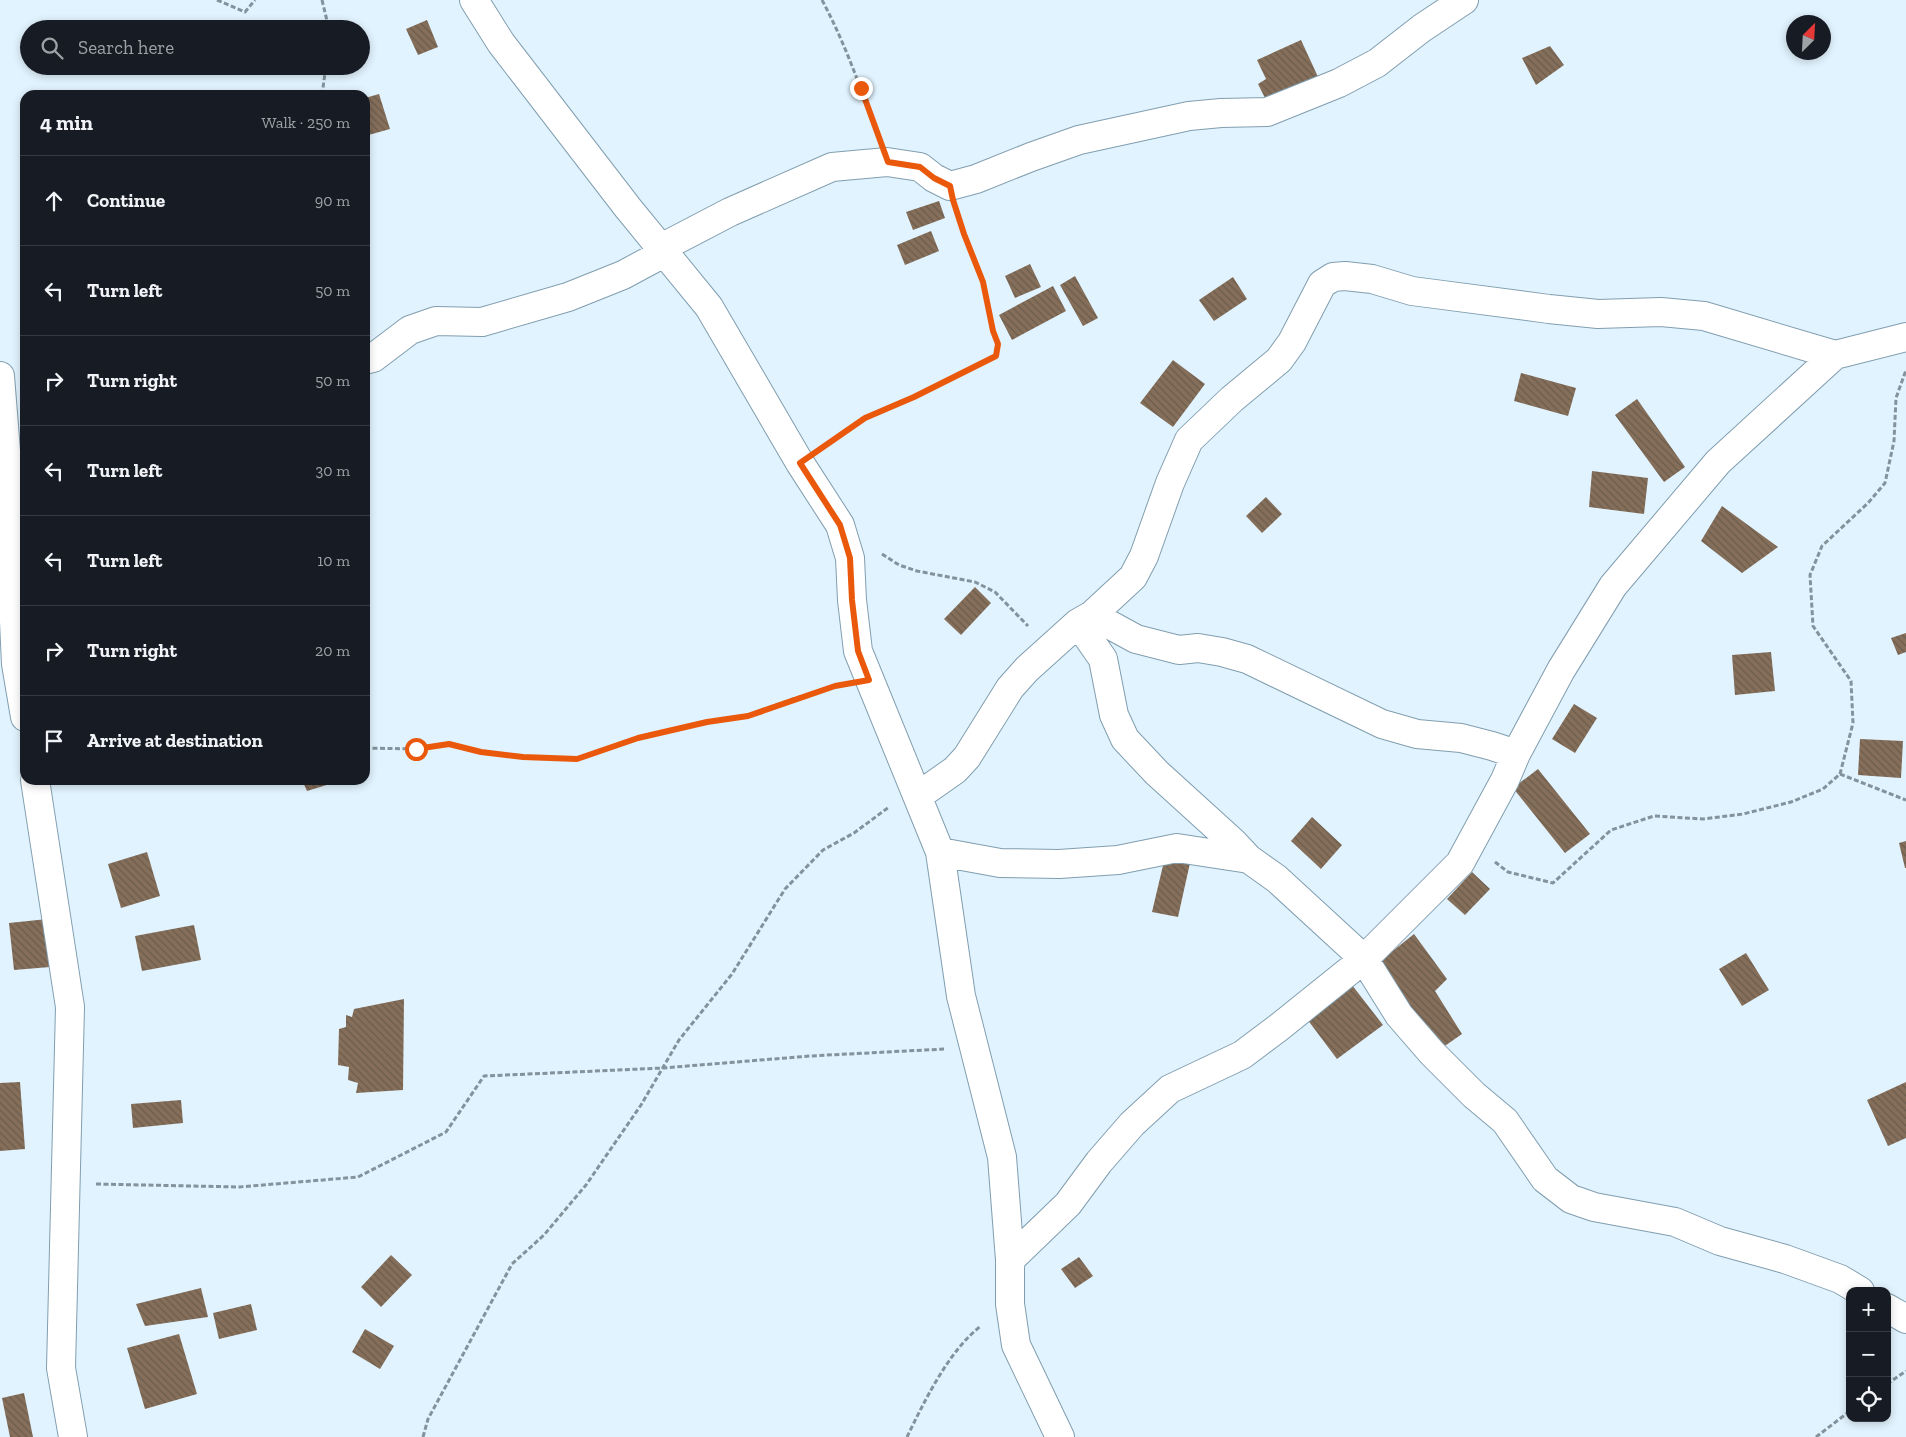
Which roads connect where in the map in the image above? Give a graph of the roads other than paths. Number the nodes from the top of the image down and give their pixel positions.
1 (474, 0) edge
2 (1464, 0) edge
3 (662, 250) junction
4 (1906, 337) edge
5 (1835, 355) junction
6 (370, 359) edge
7 (0, 376) edge
8 (14, 421) edge
9 (1085, 619) junction
10 (20, 688) edge
11 (1516, 754) junction
12 (36, 785) edge
13 (916, 792) junction
14 (940, 852) junction
15 (1249, 859) junction
16 (1364, 960) junction
17 (1010, 1260) junction
18 (1854, 1287) edge
19 (1891, 1310) edge
20 (1906, 1319) edge
21 (73, 1437) edge
22 (1060, 1437) edge

1 - 3 street
2 - 3 street
3 - 6 street
3 - 13 street
4 - 5 street
5 - 9 street
5 - 11 street
7 - 8 street
8 - 10 street
9 - 11 street
9 - 13 street
9 - 15 street
11 - 16 street
12 - 21 street
13 - 14 street
14 - 15 street
14 - 17 street
15 - 16 street
16 - 17 street
16 - 18 street
17 - 22 street
19 - 20 street

